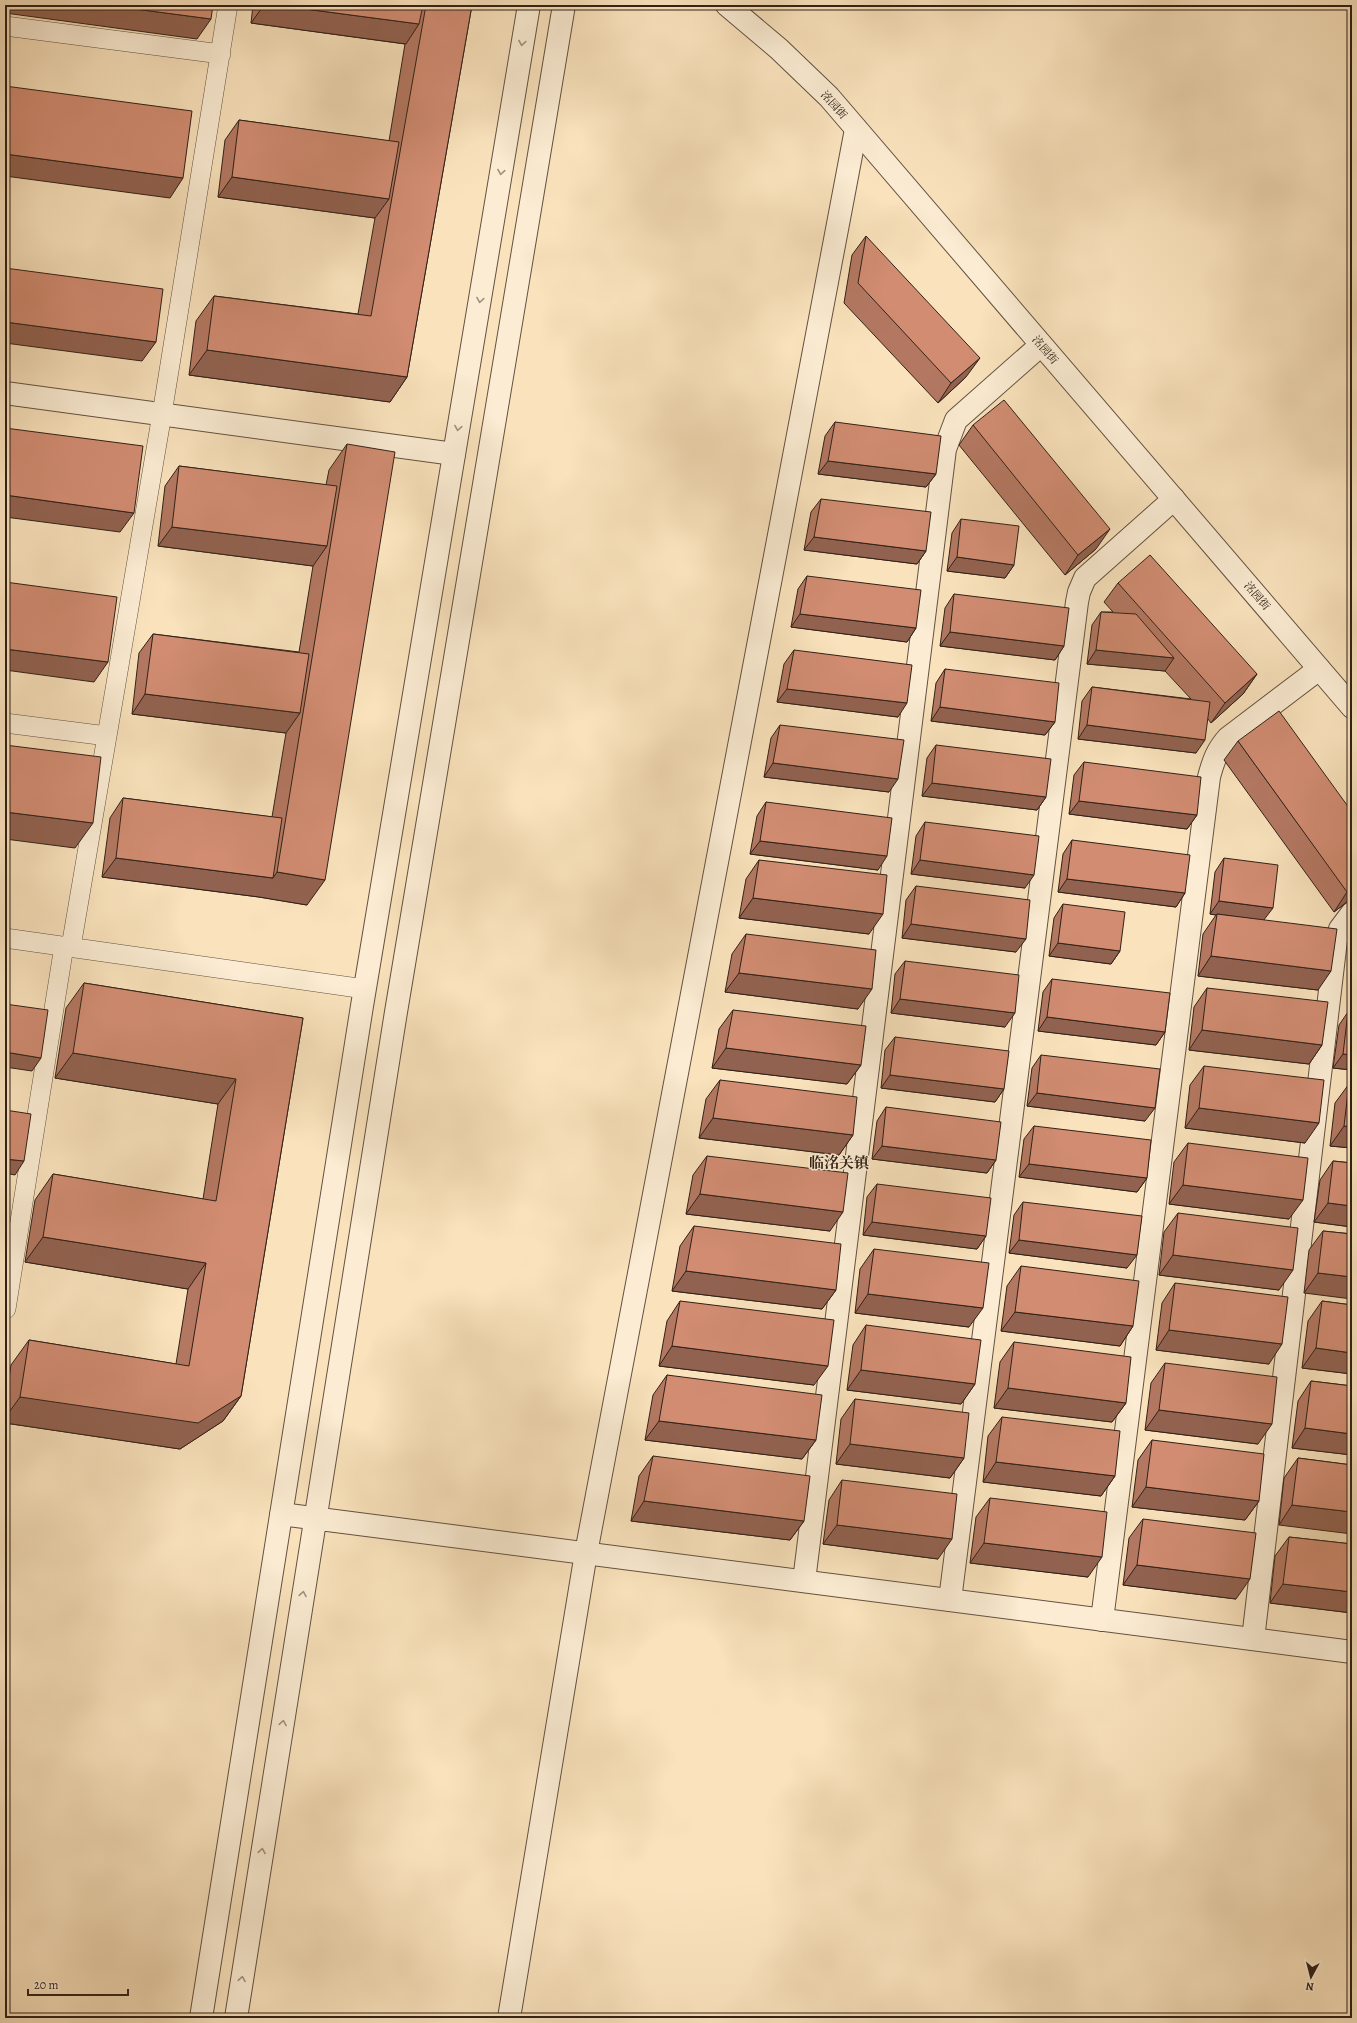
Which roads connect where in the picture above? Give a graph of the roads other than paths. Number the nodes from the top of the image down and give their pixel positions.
1 (228, 5) edge
2 (529, 5) edge
3 (564, 5) edge
4 (727, 5) edge
5 (5, 26) edge
6 (221, 54) junction
7 (856, 129) junction
8 (1041, 345) junction
9 (5, 393) edge
10 (162, 414) junction
11 (454, 454) junction
12 (1174, 499) junction
13 (1319, 669) junction
14 (1352, 707) edge
15 (5, 723) edge
16 (107, 736) junction
17 (1352, 913) edge
18 (5, 938) edge
19 (67, 947) junction
20 (365, 989) junction
21 (6, 1309) dead end
22 (281, 1514) junction
23 (316, 1519) junction
24 (586, 1553) junction
25 (804, 1581) junction
26 (950, 1600) junction
27 (1102, 1620) junction
28 (1253, 1639) junction
29 (1352, 1652) edge
30 (201, 2018) edge
31 (236, 2018) edge
32 (509, 2018) edge

1 - 6 lane
2 -> 11 street
3 - 23 street
4 - 7 street, 洺园街
5 - 6 lane
6 - 10 lane
7 - 8 street, 洺园街
7 - 24 street
8 - 12 street, 洺园街
8 - 25 street
9 - 10 street
10 - 11 street
10 - 16 lane
11 - 20 street
12 - 13 street, 洺园街
12 - 26 street
13 - 14 street, 洺园街
13 - 27 street
15 - 16 lane
16 - 19 lane
17 - 28 street
18 - 19 lane
19 - 20 lane
19 - 21 lane
20 - 22 street
22 - 23 street
22 - 30 street
23 - 24 street
31 -> 23 street
24 - 25 street
24 - 32 street
25 - 26 street
26 - 27 street
27 - 28 street
28 - 29 street

